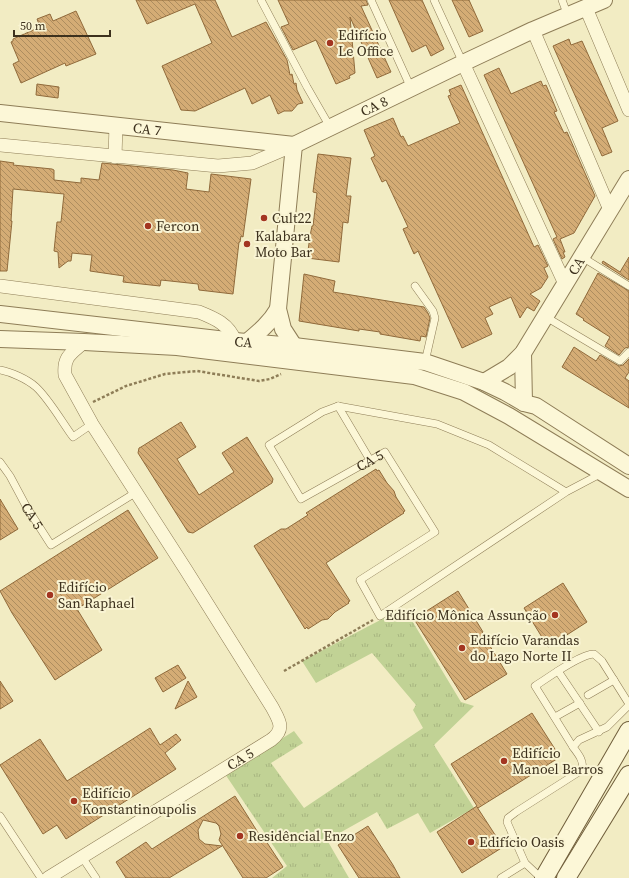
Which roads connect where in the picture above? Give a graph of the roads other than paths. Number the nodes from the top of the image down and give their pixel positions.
1 (262, 0) edge
2 (371, 0) edge
3 (434, 0) edge
4 (562, 0) edge
5 (604, 0) edge
6 (586, 8) junction
7 (568, 16) junction
8 (533, 30) junction
9 (463, 63) junction
10 (411, 88) junction
11 (629, 110) edge
12 (0, 112) edge
13 (116, 125) junction
14 (330, 127) junction
15 (294, 145) junction
16 (0, 146) edge
17 (115, 157) junction
18 (629, 179) edge
19 (610, 210) junction
20 (582, 257) junction
21 (565, 284) junction
22 (0, 286) edge
23 (415, 286) dead end
24 (629, 286) edge
25 (278, 309) junction
26 (6, 315) edge
27 (546, 316) junction
28 (4, 339) edge
29 (241, 341) junction
30 (84, 342) junction
31 (294, 346) junction
32 (629, 352) edge
33 (523, 353) junction
34 (324, 357) junction
35 (425, 362) junction
36 (0, 370) edge
37 (484, 382) junction
38 (524, 403) junction
39 (338, 406) junction
40 (92, 424) junction
41 (370, 460) junction
42 (0, 462) edge
43 (629, 466) edge
44 (603, 472) junction
45 (629, 489) edge
46 (566, 492) junction
47 (135, 493) junction
48 (558, 671) junction
49 (614, 680) junction
50 (588, 696) dead end
51 (580, 703) junction
52 (629, 705) edge
53 (555, 717) junction
54 (629, 731) edge
55 (599, 732) junction
56 (573, 748) junction
57 (629, 775) edge
58 (0, 816) edge
59 (82, 857) junction
60 (525, 863) junction
61 (40, 878) edge
62 (48, 878) edge
63 (96, 878) edge
64 (501, 878) edge
65 (540, 878) edge
66 (544, 878) edge
67 (566, 878) edge

1 - 14 lane
2 - 10 lane
3 - 9 lane
4 - 7 lane
5 - 6 street, CA 8
6 - 7 street, CA 8
6 - 11 street
7 - 8 street, CA 8
8 - 9 street, CA 8
8 - 19 street
9 - 10 street, CA 8
9 - 21 street
10 - 14 street, CA 8
12 - 13 street, CA 7
13 - 15 street, CA 7
13 - 17 street
14 - 15 street, CA 8
15 - 17 street
15 - 25 street
16 - 17 street
18 - 19 street, CA
19 - 20 street, CA
20 - 21 street, CA
20 - 24 lane
21 - 27 street, CA
22 - 29 street
23 - 35 lane
25 - 29 street
25 - 31 street
26 - 28 street
26 - 29 street, CA
27 - 32 lane
27 - 33 street, CA
28 - 30 street
29 - 31 street, CA
30 - 34 street
30 - 40 street, CA 5
31 - 34 street, CA
33 - 37 street, CA
33 - 38 street
34 - 35 street, CA
34 - 44 street
35 - 37 street, CA
36 - 40 lane
37 - 38 street, CA
38 - 43 street, CA
39 - 41 lane
39 - 41 lane, CA 5
39 - 46 lane
40 - 47 street, CA 5
41 - 46 lane, CA 5
42 - 47 lane, CA 5
44 - 45 street
44 - 46 lane
47 - 59 street, CA 5
48 - 49 lane
48 - 51 lane
48 - 53 lane
49 - 50 lane
49 - 52 lane
51 - 53 lane
51 - 55 lane
52 - 55 lane
53 - 56 lane
54 - 66 main road
55 - 56 lane
56 - 60 lane
57 - 67 main road
58 - 61 lane
59 - 62 street, CA 5
59 - 63 lane
60 - 64 lane
60 - 65 lane

